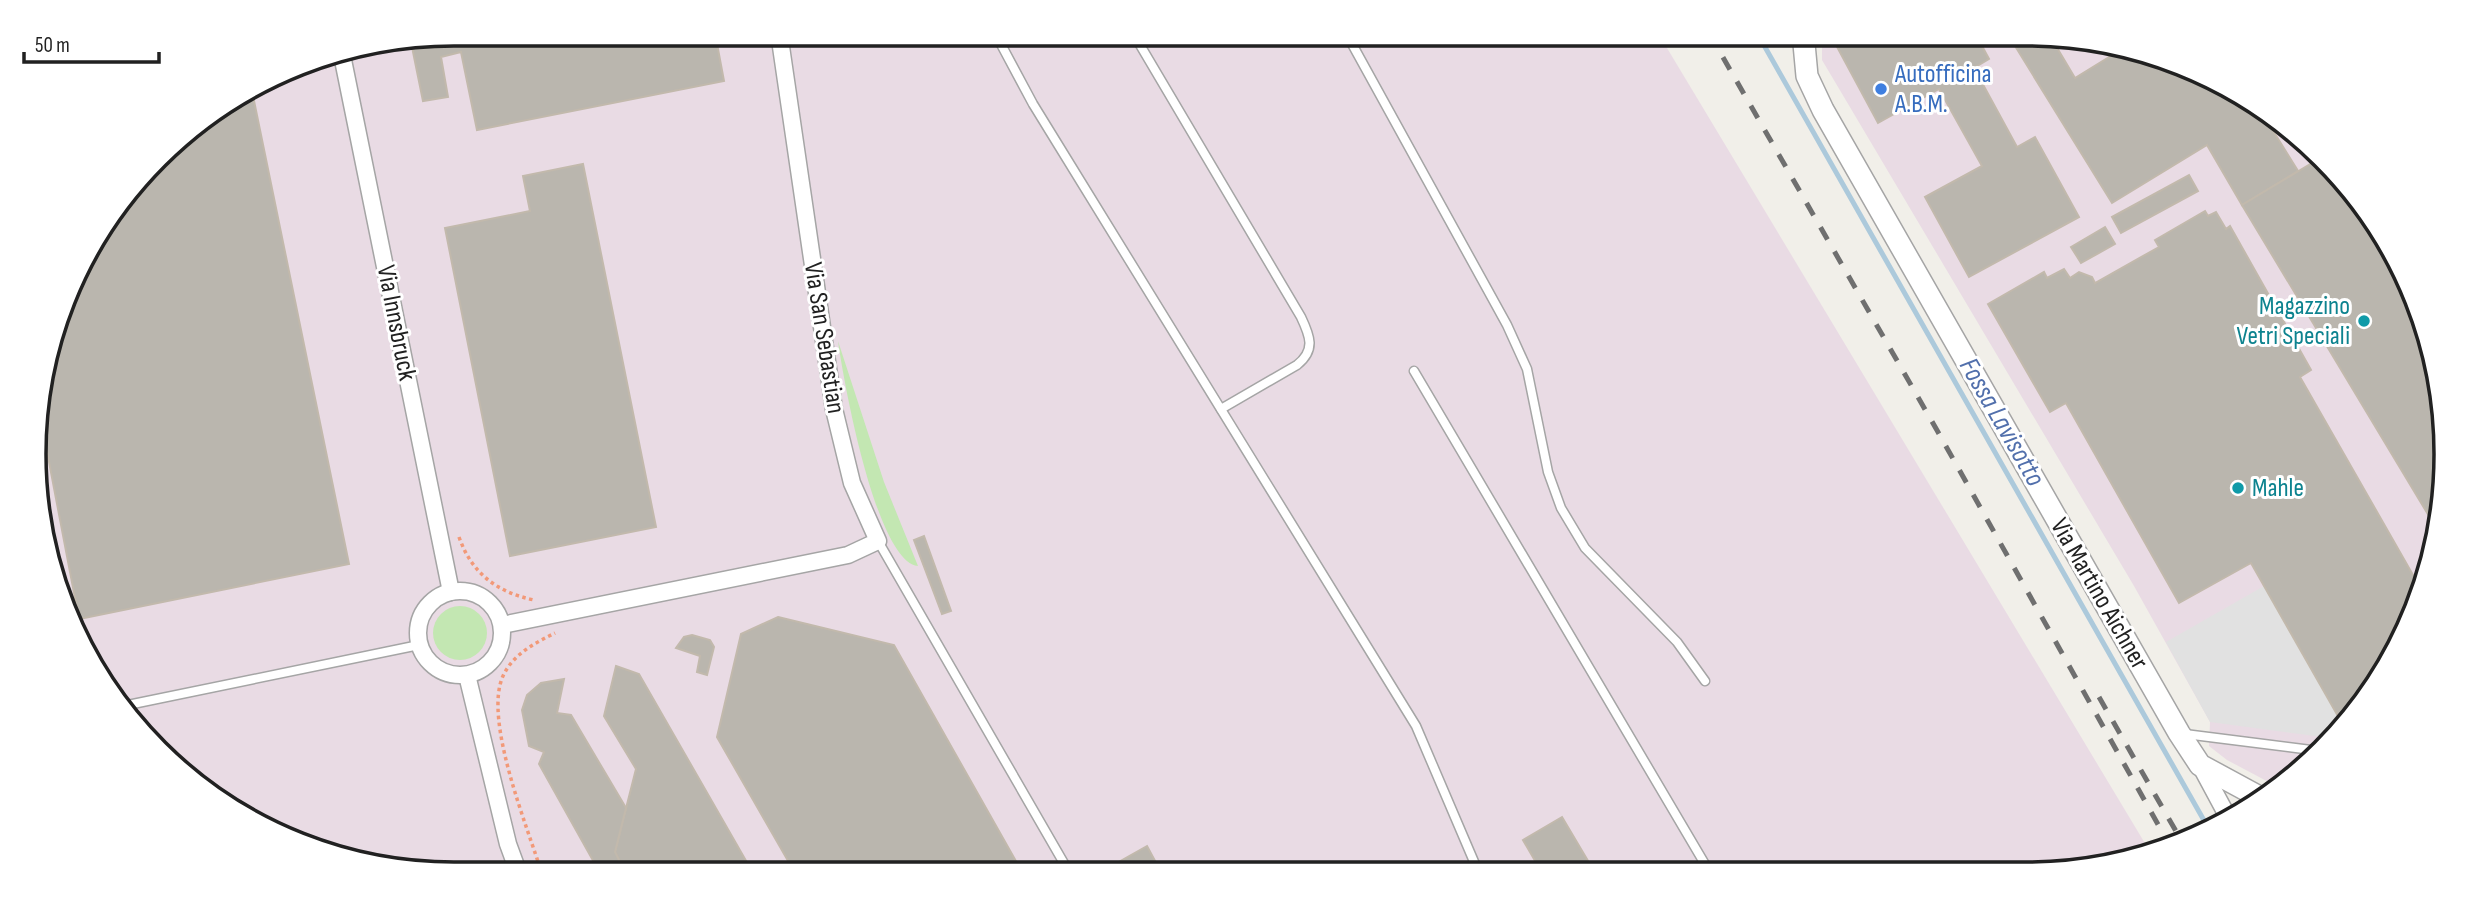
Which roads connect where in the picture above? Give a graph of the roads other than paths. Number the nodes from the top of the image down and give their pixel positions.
1 (781, 46) edge
2 (1002, 46) edge
3 (1141, 46) edge
4 (1353, 46) edge
5 (1802, 46) edge
6 (343, 61) edge
7 (1414, 371) dead end
8 (1221, 409) junction
9 (878, 541) junction
10 (450, 592) junction
11 (502, 625) junction
12 (419, 645) junction
13 (467, 675) junction
14 (1705, 681) dead end
15 (132, 704) edge
16 (2179, 733) junction
17 (2307, 749) edge
18 (2200, 765) junction
19 (2252, 793) edge
20 (2224, 810) edge
21 (515, 862) edge
22 (1063, 862) edge
23 (1474, 862) edge
24 (1704, 862) edge

1 - 9 street, Via San Sebastian
2 - 8 lane
3 - 8 lane
4 - 14 lane
5 - 16 street, Via Martino Aichner
6 - 10 street, Via Innsbruck
7 - 24 lane
8 - 23 lane
9 - 11 street
9 - 22 lane, Via San Sebastian
10 - 11 street
10 - 12 street
11 - 13 street
12 - 13 street
12 - 15 lane
13 - 21 street
16 - 17 lane
16 - 18 street, Via Martino Aichner
18 - 19 street
18 - 20 street, Via Martino Aichner

